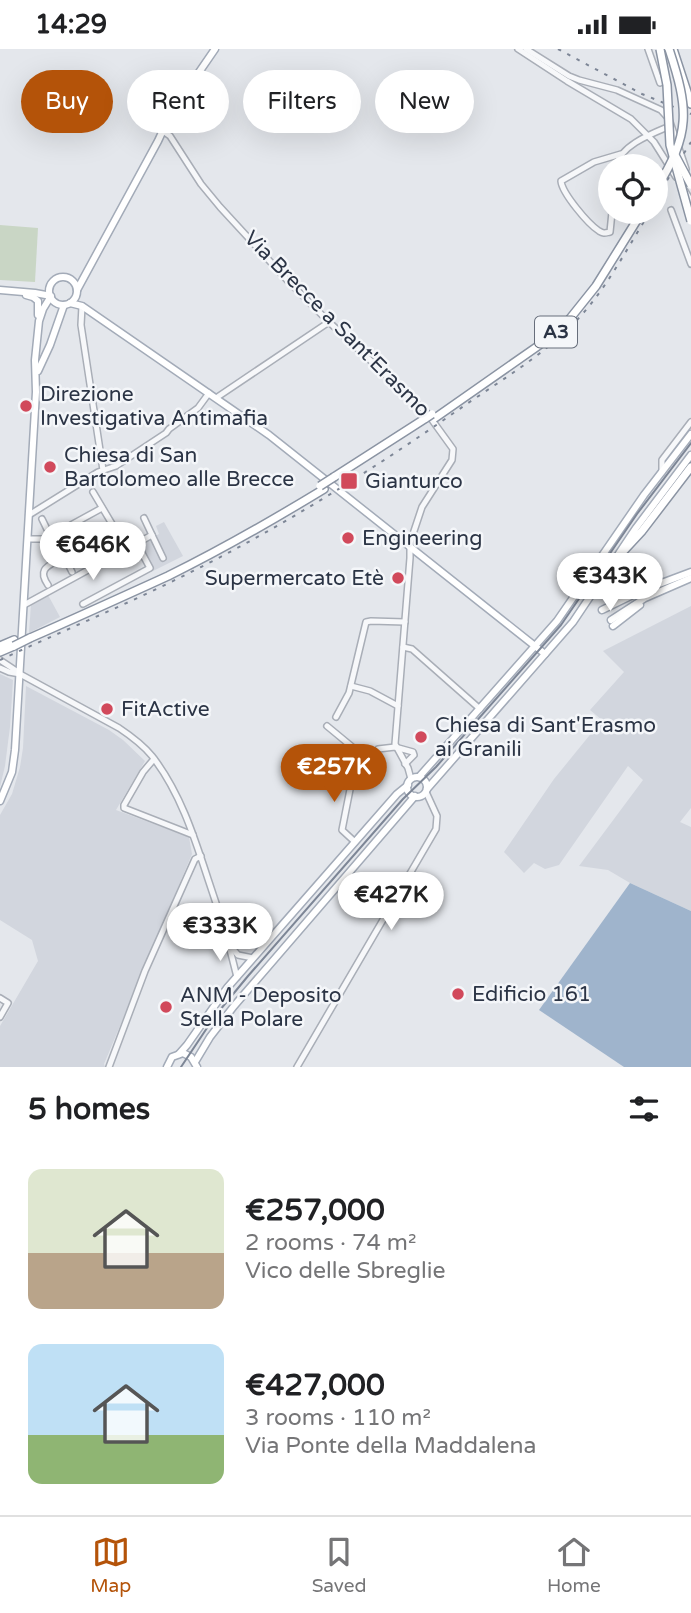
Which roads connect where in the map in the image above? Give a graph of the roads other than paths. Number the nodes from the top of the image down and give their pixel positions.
1 (215, 49) edge
2 (518, 49) edge
3 (526, 49) edge
4 (648, 49) edge
5 (660, 49) edge
6 (669, 49) edge
7 (201, 70) edge
8 (660, 83) dead end
9 (691, 104) edge
10 (670, 128) junction
11 (162, 133) edge
12 (166, 133) edge
13 (648, 136) junction
14 (621, 154) edge
15 (668, 158) edge
16 (598, 161) edge
17 (685, 167) junction
18 (668, 168) edge
19 (691, 177) edge
20 (689, 187) edge
21 (691, 201) edge
22 (671, 210) dead end
23 (691, 211) edge
24 (691, 221) edge
25 (611, 224) edge
26 (632, 224) edge
27 (691, 264) edge
28 (90, 265) junction
29 (71, 279) junction
30 (52, 284) junction
31 (0, 290) edge
32 (10, 291) junction
33 (27, 292) junction
34 (76, 293) junction
35 (51, 296) junction
36 (67, 304) junction
37 (82, 306) junction
38 (39, 321) junction
39 (329, 322) junction
40 (38, 333) junction
41 (54, 333) junction
42 (36, 376) junction
43 (209, 393) junction
44 (216, 398) junction
45 (691, 422) edge
46 (691, 434) edge
47 (691, 455) edge
48 (691, 467) edge
49 (103, 470) junction
50 (662, 472) junction
51 (93, 492) dead end
52 (102, 508) junction
53 (29, 515) junction
54 (145, 518) dead end
55 (42, 519) dead end
56 (71, 525) dead end
57 (152, 535) junction
58 (28, 538) junction
59 (51, 539) junction
60 (138, 543) junction
61 (410, 547) junction
62 (61, 558) junction
63 (163, 558) dead end
64 (616, 559) junction
65 (72, 572) dead end
66 (691, 572) edge
67 (691, 578) edge
68 (48, 585) dead end
69 (654, 590) junction
70 (24, 604) junction
71 (83, 604) dead end
72 (625, 606) junction
73 (405, 622) junction
74 (14, 643) junction
75 (0, 646) edge
76 (535, 646) junction
77 (403, 647) junction
78 (0, 652) edge
79 (545, 655) junction
80 (0, 660) edge
81 (0, 668) edge
82 (20, 674) junction
83 (351, 686) junction
84 (398, 706) junction
85 (480, 709) junction
86 (336, 717) dead end
87 (327, 726) dead end
88 (395, 747) junction
89 (357, 754) junction
90 (154, 759) junction
91 (405, 764) junction
92 (413, 781) junction
93 (427, 790) junction
94 (415, 796) junction
95 (0, 801) edge
96 (193, 835) junction
97 (355, 842) junction
98 (201, 856) junction
99 (229, 942) junction
100 (254, 958) junction
101 (237, 977) junction
102 (0, 998) edge
103 (0, 1017) edge
104 (178, 1054) junction
105 (170, 1059) junction
106 (196, 1064) edge
107 (109, 1067) edge
108 (160, 1067) edge
109 (167, 1067) edge
110 (297, 1067) edge

1 - 7 main road
2 - 13 street
3 - 10 street
4 - 8 street
5 - 10 highway, bridge
6 - 9 highway, bridge
6 - 15 highway, bridge
6 - 18 highway, bridge
10 - 13 street
10 - 17 street
10 - 20 highway, bridge
10 - 24 highway, bridge
11 - 28 main road
12 - 39 street, Via Brecce a Sant'Erasmo
13 - 14 street
13 - 20 street
16 - 25 street
17 - 19 street
17 - 20 street
20 - 21 street
20 - 23 street
22 - 27 street
26 - 74 highway, A3, bridge
28 - 29 main road
28 - 34 main road
29 - 30 main road
29 - 34 main road
30 - 33 main road
30 - 35 main road
31 - 32 main road
32 - 33 main road
32 - 38 main road
33 - 35 main road
34 - 36 main road
34 - 37 main road
35 - 36 main road
35 - 38 main road
36 - 37 main road
36 - 41 main road
37 - 43 main road
37 - 49 street
38 - 40 main road
39 - 44 street
39 - 61 street, Via Brecce a Sant'Erasmo
40 - 41 main road
40 - 42 main road
41 - 42 main road
42 - 53 main road
43 - 44 main road
43 - 49 street
44 - 61 main road
45 - 50 street
46 - 50 main road
47 - 64 main road
48 - 64 highway
49 - 53 street
50 - 76 main road
51 - 52 street
52 - 56 street
52 - 60 street
53 - 58 main road
54 - 57 street
55 - 59 street
57 - 60 street
57 - 63 street
58 - 59 street
58 - 70 main road
59 - 62 street
60 - 70 street
60 - 71 street
61 - 73 street, Via Brecce a Sant'Erasmo
61 - 76 main road
62 - 65 street
62 - 68 street
64 - 79 main road
66 - 69 main road
67 - 69 main road
69 - 72 main road
69 - 72 main road
69 - 72 main road
70 - 82 main road
73 - 77 street, Via Brecce a Sant'Erasmo
73 - 83 street
74 - 75 highway, A3
74 - 78 highway, A3
76 - 79 main road
76 - 85 main road
77 - 84 street, Via Brecce a Sant'Erasmo
77 - 85 street
79 - 93 main road
80 - 82 street
81 - 82 street
82 - 90 street
82 - 95 main road
83 - 84 street
83 - 86 street
84 - 88 street, Via Brecce a Sant'Erasmo
85 - 92 main road
87 - 89 street
88 - 89 street
88 - 91 street
88 - 91 street
89 - 97 street
90 - 96 street
90 - 96 street
91 - 92 street
92 - 93 main road
92 - 94 main road
92 - 97 main road
93 - 94 main road
93 - 110 street
94 - 106 main road
96 - 98 street
97 - 100 main road
98 - 99 street
98 - 107 street
99 - 100 street
99 - 101 street
100 - 101 main road
101 - 104 main road
102 - 103 street
104 - 105 main road
104 - 106 main road
105 - 108 main road
105 - 109 main road

